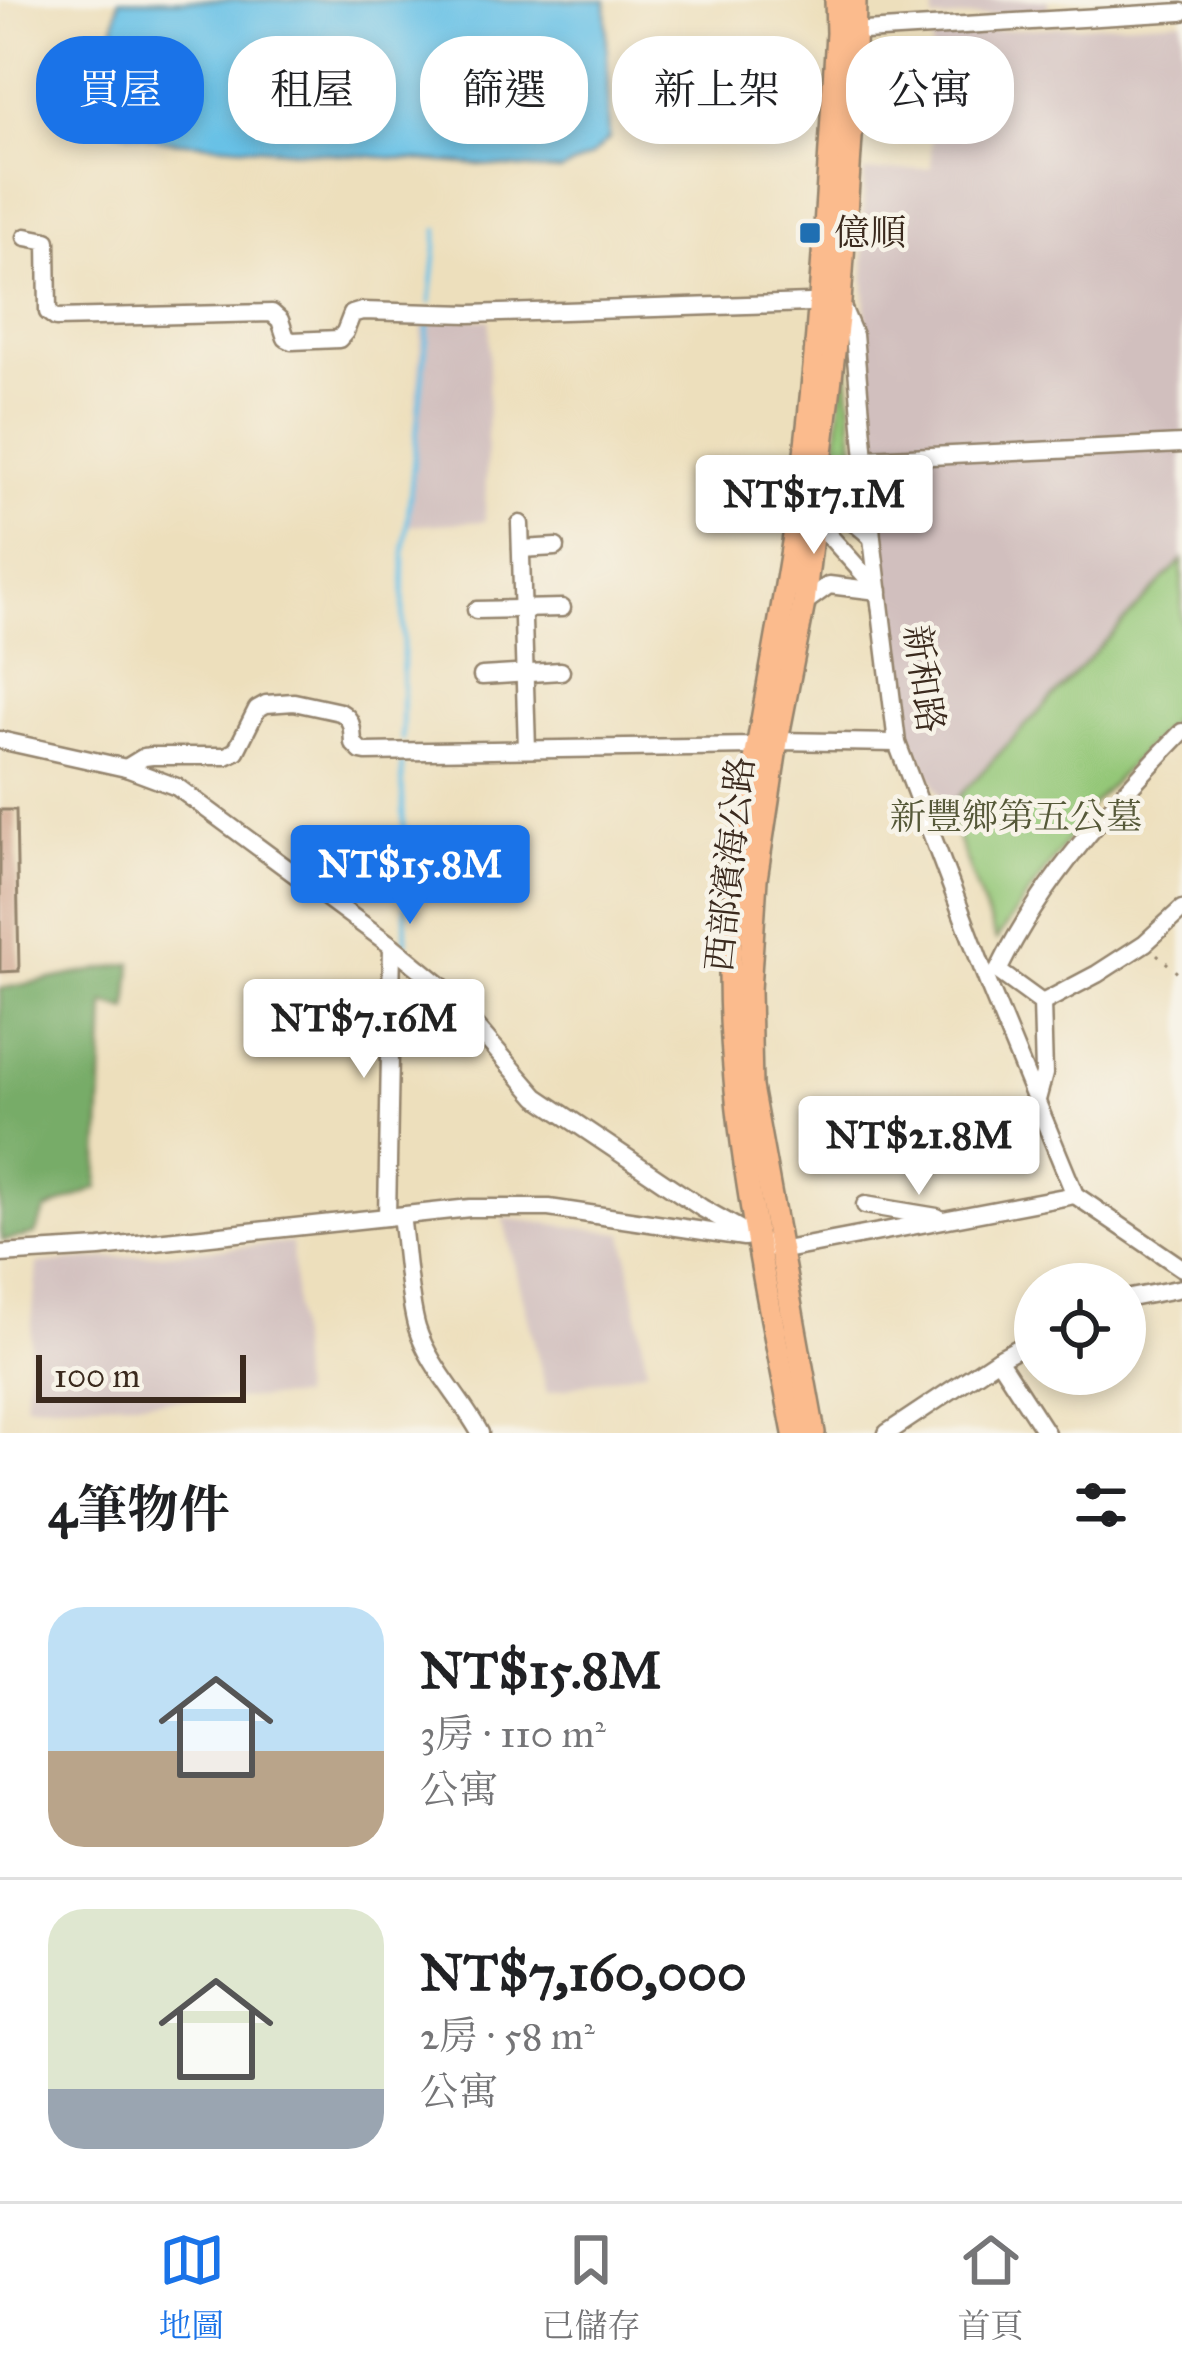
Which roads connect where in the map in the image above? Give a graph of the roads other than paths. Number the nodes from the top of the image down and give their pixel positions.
1 (836, 0) edge
2 (855, 0) edge
3 (1182, 12) edge
4 (846, 32) junction
5 (26, 237) dead end
6 (830, 302) junction
7 (1182, 444) edge
8 (867, 459) junction
9 (805, 523) junction
10 (520, 524) dead end
11 (872, 538) junction
12 (556, 547) dead end
13 (521, 549) junction
14 (879, 591) junction
15 (804, 603) junction
16 (523, 608) junction
17 (562, 608) dead end
18 (476, 610) dead end
19 (525, 671) junction
20 (562, 671) dead end
21 (482, 676) dead end
22 (1182, 732) edge
23 (0, 740) edge
24 (766, 743) junction
25 (897, 743) junction
26 (527, 749) junction
27 (126, 768) junction
28 (1182, 909) edge
29 (392, 946) junction
30 (993, 977) junction
31 (1042, 1004) junction
32 (1036, 1100) junction
33 (1075, 1196) junction
34 (866, 1205) dead end
35 (394, 1217) junction
36 (949, 1219) junction
37 (757, 1239) junction
38 (779, 1251) junction
39 (0, 1254) edge
40 (1182, 1268) edge
41 (1182, 1288) edge
42 (1146, 1295) edge
43 (1014, 1350) edge
44 (998, 1359) junction
45 (480, 1433) edge
46 (794, 1433) edge
47 (814, 1433) edge
48 (887, 1433) edge
49 (1046, 1433) edge

1 - 4 main road, 新和路
2 - 4 main road, 新和路
3 - 4 street
4 - 6 main road, 新和路
5 - 6 street
6 - 8 street, 新和路
6 - 9 main road, 西部濱海公路
6 - 9 main road, 西部濱海公路
7 - 8 street
8 - 11 street, 新和路
9 - 11 street
9 - 14 street
9 - 15 main road, 西部濱海公路
9 - 24 main road, 西部濱海公路
10 - 13 street
11 - 14 street, 新和路
12 - 13 street
13 - 16 street
14 - 15 street
14 - 25 street, 新和路
15 - 24 main road, 西部濱海公路
16 - 17 street
16 - 18 street
16 - 19 street
19 - 20 street
19 - 21 street
19 - 26 street
22 - 30 street
23 - 27 street
24 - 25 street
24 - 26 street
24 - 37 main road, 西部濱海公路
24 - 38 main road, 西部濱海公路
25 - 30 street, 新和路
26 - 27 street
27 - 29 street
28 - 31 street
29 - 35 street
29 - 37 street
30 - 31 street
30 - 32 street, 新和路
31 - 32 street
32 - 33 street, 新和路
33 - 36 street
33 - 40 street
34 - 36 street
35 - 37 street
35 - 39 street
35 - 45 street
36 - 38 street
37 - 38 street
37 - 46 main road, 西部濱海公路
38 - 47 main road, 西部濱海公路
41 - 42 street
43 - 44 street
44 - 48 street
44 - 49 street

